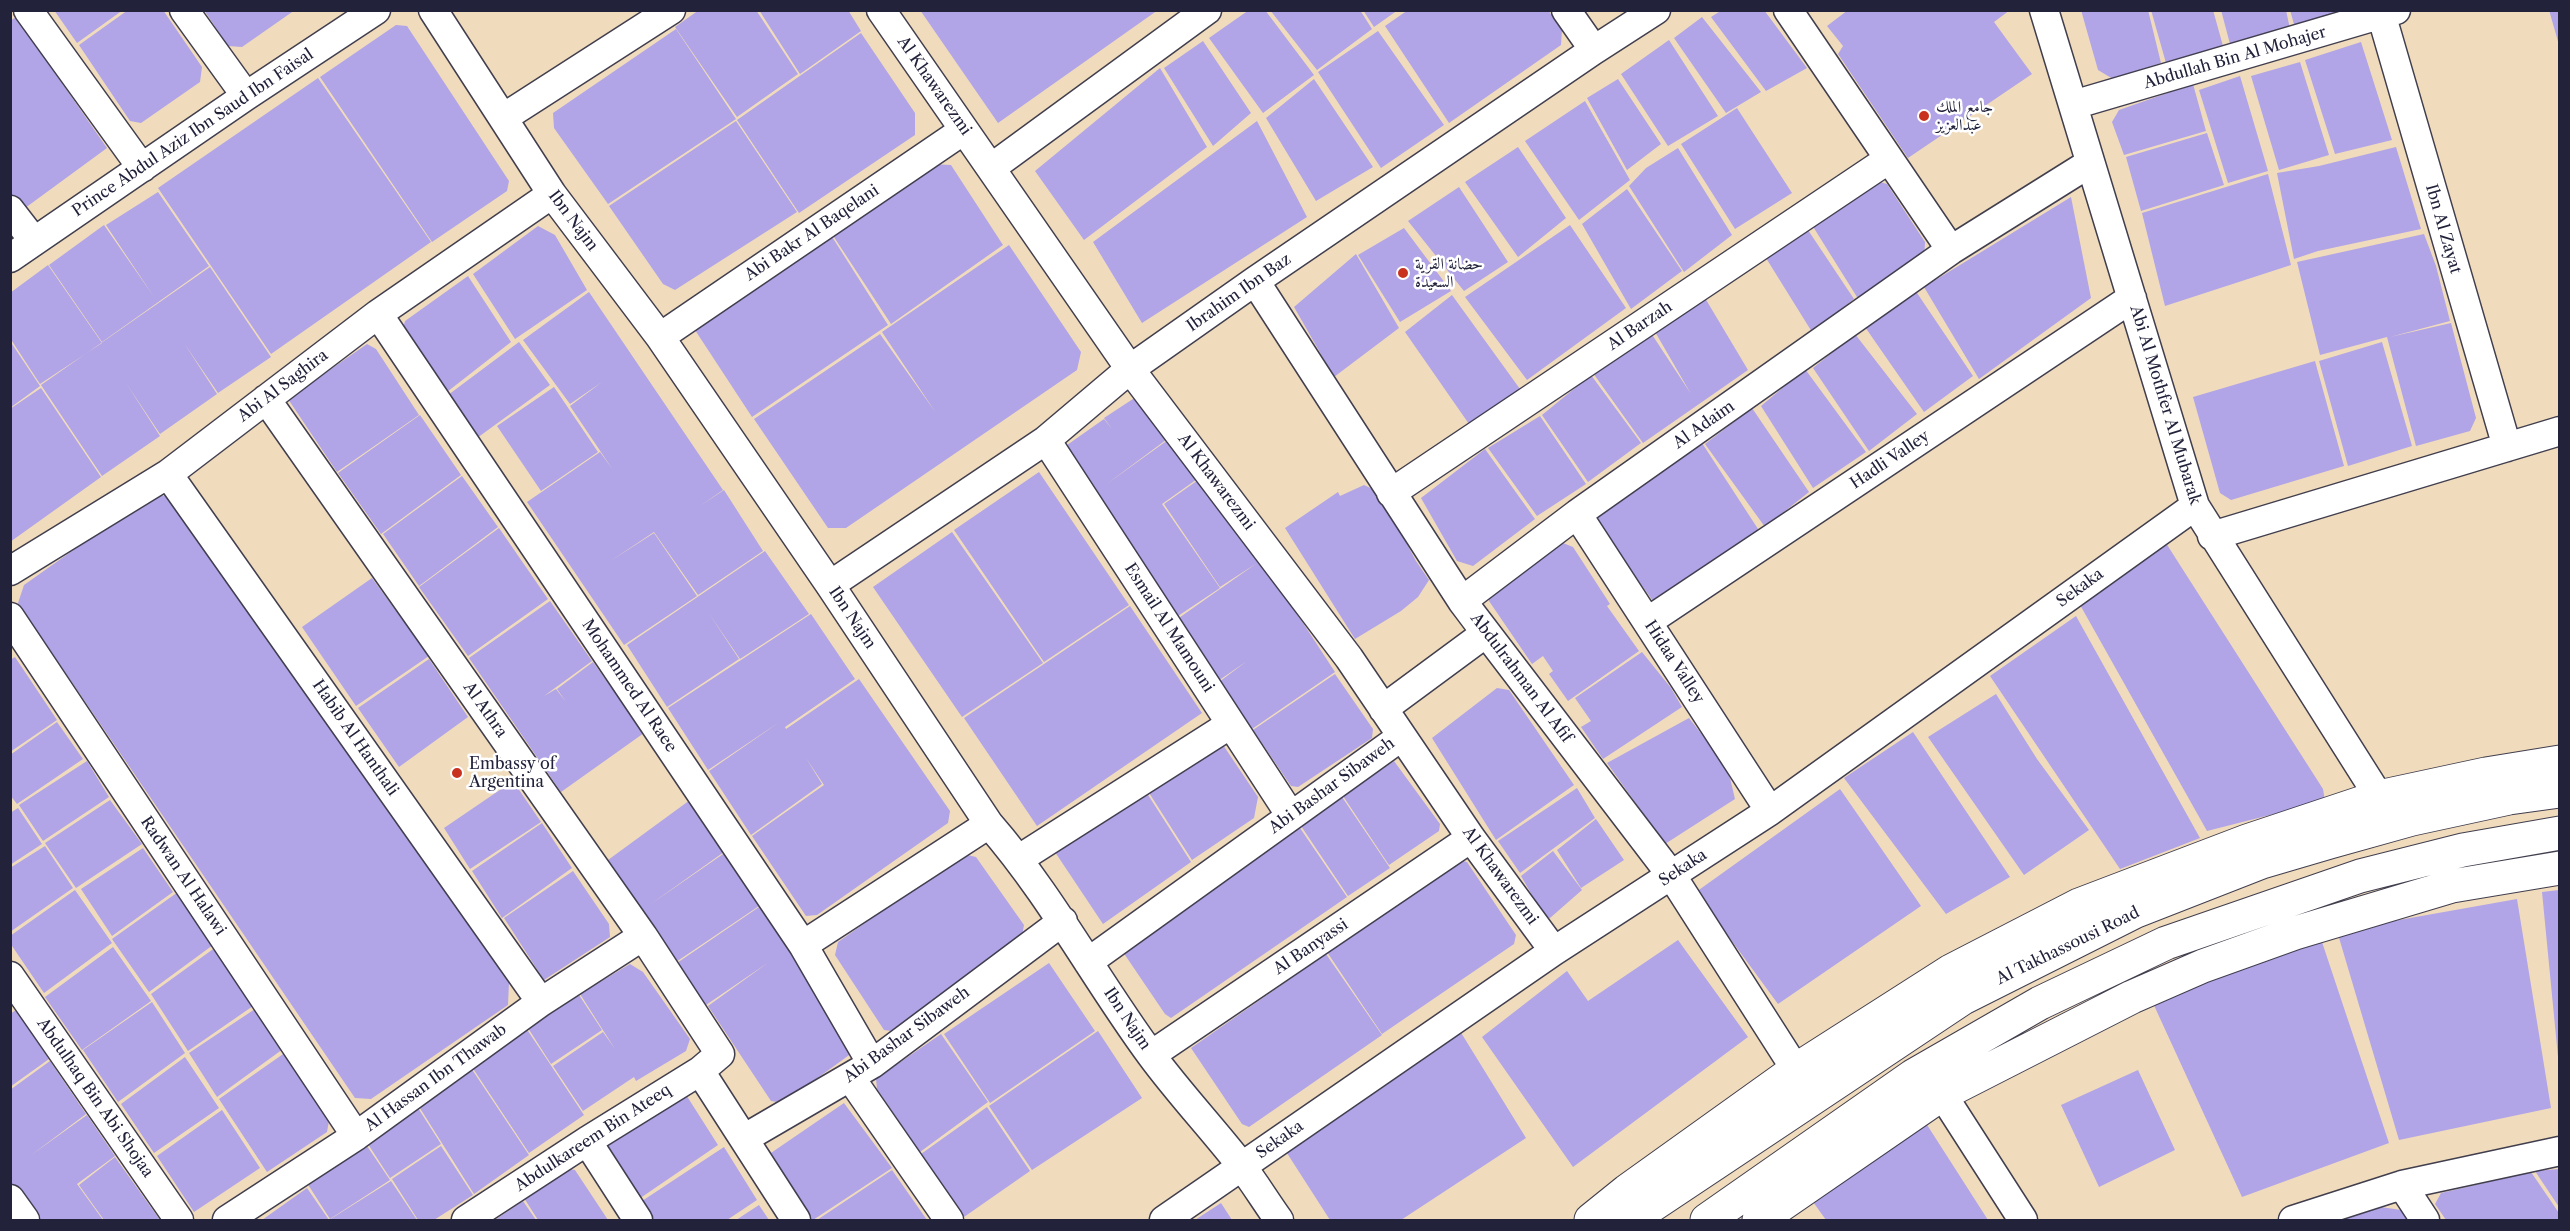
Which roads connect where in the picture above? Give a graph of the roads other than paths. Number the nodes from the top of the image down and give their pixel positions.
1 (28, 10) edge
2 (184, 10) edge
3 (376, 10) edge
4 (433, 10) edge
5 (671, 10) edge
6 (881, 10) edge
7 (1566, 10) edge
8 (1656, 10) edge
9 (1788, 10) edge
10 (2044, 10) edge
11 (2386, 12) edge
12 (1197, 14) edge
13 (1594, 51) junction
14 (246, 96) junction
15 (2073, 105) junction
16 (503, 118) junction
17 (964, 130) junction
18 (1889, 159) junction
19 (2090, 163) junction
20 (142, 168) junction
21 (991, 168) junction
22 (552, 194) junction
23 (10, 210) edge
24 (34, 242) junction
25 (1951, 250) junction
26 (10, 258) edge
27 (1256, 281) junction
28 (2132, 298) junction
29 (378, 314) junction
30 (660, 337) junction
31 (1130, 369) junction
32 (266, 399) junction
33 (2559, 431) edge
34 (1046, 441) junction
35 (2507, 447) junction
36 (168, 474) junction
37 (1390, 493) junction
38 (2195, 506) junction
39 (1577, 514) junction
40 (2212, 536) junction
41 (10, 571) edge
42 (830, 585) junction
43 (1462, 601) junction
44 (10, 617) edge
45 (1647, 622) junction
46 (1383, 709) junction
47 (1232, 724) junction
48 (1401, 737) junction
49 (2559, 762) edge
50 (2559, 790) edge
51 (2379, 797) junction
52 (1770, 811) junction
53 (1291, 816) junction
54 (988, 824) junction
55 (2559, 833) edge
56 (1471, 838) junction
57 (1019, 859) junction
58 (2559, 868) edge
59 (1672, 876) junction
60 (1063, 921) junction
61 (643, 936) junction
62 (803, 945) junction
63 (1554, 951) junction
64 (1088, 962) junction
65 (10, 976) edge
66 (541, 1002) junction
67 (1151, 1055) junction
68 (710, 1063) junction
69 (861, 1070) junction
70 (1796, 1070) junction
71 (1942, 1094) junction
72 (356, 1136) junction
73 (745, 1138) junction
74 (587, 1141) junction
75 (2559, 1152) edge
76 (1242, 1166) junction
77 (2402, 1185) junction
78 (10, 1199) edge
79 (25, 1221) edge
80 (179, 1221) edge
81 (227, 1221) edge
82 (466, 1221) edge
83 (638, 1221) edge
84 (796, 1221) edge
85 (950, 1221) edge
86 (1164, 1221) edge
87 (1279, 1221) edge
88 (1591, 1221) edge
89 (1630, 1221) edge
90 (1707, 1221) edge
91 (1759, 1221) edge
92 (2023, 1221) edge
93 (2293, 1221) edge
94 (2425, 1221) edge

1 - 20 street
2 - 14 street
3 - 14 street, Prince Abdul Aziz Ibn Saud Ibn Faisal
4 - 16 street, Ibn Najm
5 - 16 street
6 - 17 street, Al Khawarezmi
7 - 13 street
8 - 13 street, Ibrahim Ibn Baz
9 - 18 street
10 - 15 street, Abi Al Mothfer Al Mubarak
11 - 15 street, Abdullah Bin Al Mohajer
11 - 35 street, Ibn Al Zayat
12 - 21 street
13 - 27 street, Ibrahim Ibn Baz
14 - 20 street, Prince Abdul Aziz Ibn Saud Ibn Faisal
15 - 19 street, Abi Al Mothfer Al Mubarak
16 - 22 street, Ibn Najm
17 - 21 street, Al Khawarezmi
17 - 30 street, Abi Bakr Al Baqelani
18 - 25 street
18 - 37 street, Al Barzah
19 - 25 street, Al Adaim
19 - 28 street, Abi Al Mothfer Al Mubarak
20 - 24 street, Prince Abdul Aziz Ibn Saud Ibn Faisal
21 - 31 street, Al Khawarezmi
22 - 29 street, Abi Al Saghira
22 - 30 street, Ibn Najm
23 - 24 street
24 - 26 street, Prince Abdul Aziz Ibn Saud Ibn Faisal
25 - 39 street, Al Adaim
27 - 31 street, Ibrahim Ibn Baz
27 - 37 street, Abdulrahman Al Afif
28 - 38 street, Abi Al Mothfer Al Mubarak
28 - 45 street, Hadli Valley
29 - 32 street, Abi Al Saghira
29 - 62 street, Mohammed Al Raee
30 - 42 street, Ibn Najm
31 - 34 street, Ibrahim Ibn Baz
31 - 46 street, Al Khawarezmi
32 - 36 street, Abi Al Saghira
32 - 61 street, Al Athra
33 - 35 street
34 - 42 street, Ibrahim Ibn Baz
34 - 47 street, Esmail Al Mamouni
35 - 40 street
36 - 41 street, Abi Al Saghira
36 - 66 street, Habib Al Hanthali
37 - 43 street, Abdulrahman Al Afif
38 - 40 street, Abi Al Mothfer Al Mubarak
38 - 52 street, Sekaka
39 - 43 street, Al Adaim
39 - 45 street, Hidaa Valley
40 - 51 street, Abi Al Mothfer Al Mubarak
42 - 54 street, Ibn Najm
43 - 46 street
43 - 59 street, Abdulrahman Al Afif
44 - 72 street, Radwan Al Halawi
45 - 52 street, Hidaa Valley
46 - 48 street, Al Khawarezmi
47 - 53 street, Esmail Al Mamouni
47 - 57 street
48 - 53 street, Abi Bashar Sibaweh
48 - 56 street, Al Khawarezmi
49 - 51 main road
50 - 89 main road, Al Takhassousi Road
51 - 70 main road
52 - 59 street, Sekaka
53 - 64 street, Abi Bashar Sibaweh
54 - 57 street, Ibn Najm
54 - 62 street
55 - 90 main road
56 - 63 street, Al Khawarezmi
56 - 67 street, Al Banyassi
57 - 60 street, Ibn Najm
58 - 71 main road
59 - 63 street, Sekaka
59 - 70 street, Abdulrahman Al Afif
60 - 64 street, Ibn Najm
60 - 69 street, Abi Bashar Sibaweh
61 - 66 street, Al Hassan Ibn Thawab
61 - 68 street, Al Athra
62 - 69 street, Mohammed Al Raee
63 - 76 street, Sekaka
64 - 67 street, Ibn Najm
65 - 80 street, Abdulhaq Bin Abi Shojaa
66 - 72 street, Al Hassan Ibn Thawab
67 - 76 street, Ibn Najm
68 - 73 street, Al Athra
68 - 74 street, Abdulkareem Bin Ateeq
69 - 73 street, Abi Bashar Sibaweh
69 - 85 street, Mohammed Al Raee
70 - 88 main road
71 - 91 main road
71 - 92 street
72 - 81 street, Al Hassan Ibn Thawab
73 - 84 street, Al Athra
74 - 82 street, Abdulkareem Bin Ateeq
74 - 83 street
75 - 77 street
76 - 86 street, Sekaka
76 - 87 street, Ibn Najm
77 - 93 street
77 - 94 street
78 - 79 street

